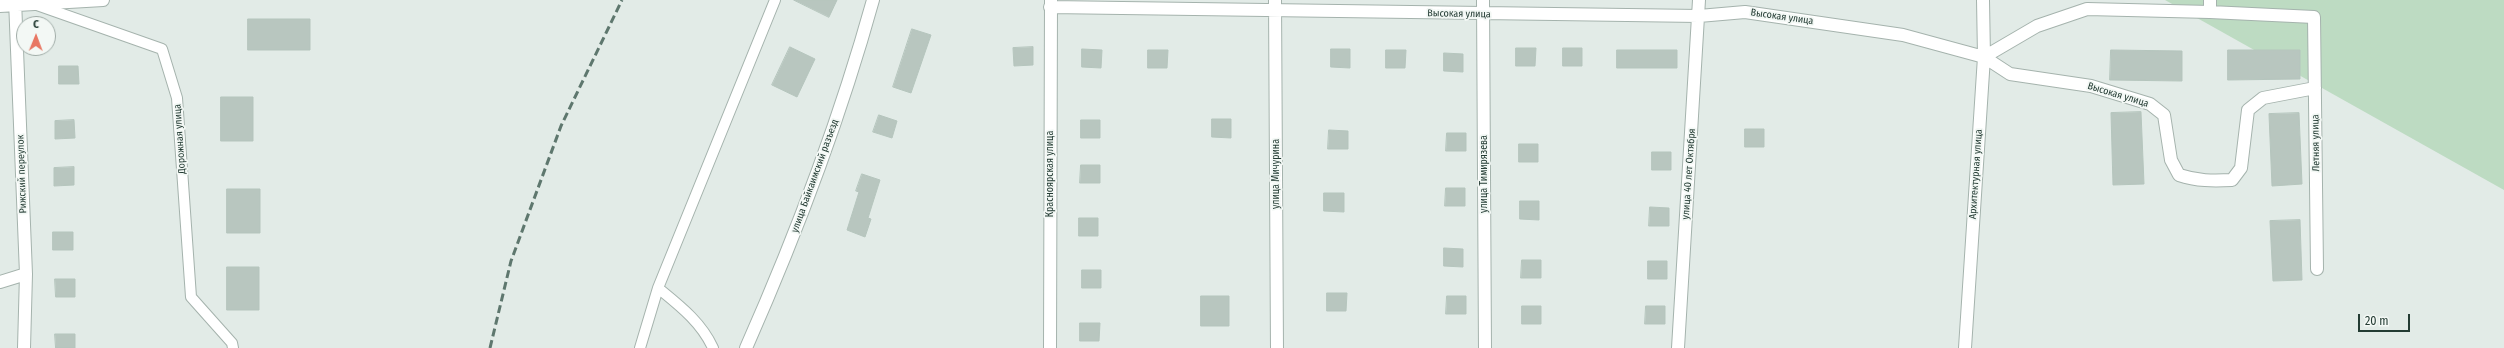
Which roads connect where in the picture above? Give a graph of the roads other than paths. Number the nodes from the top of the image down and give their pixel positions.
1 (103, 0) edge
2 (775, 0) edge
3 (873, 0) edge
4 (1483, 0) edge
5 (1699, 0) edge
6 (1983, 0) edge
7 (15, 3) edge
8 (1051, 4) edge
9 (37, 5) junction
10 (1275, 5) edge
11 (0, 6) edge
12 (2210, 6) edge
13 (1482, 15) junction
14 (1699, 16) junction
15 (1984, 57) junction
16 (2315, 88) junction
17 (2317, 269) dead end
18 (26, 274) junction
19 (0, 282) edge
20 (658, 288) junction
21 (24, 348) edge
22 (233, 348) edge
23 (640, 348) edge
24 (713, 348) edge
25 (746, 348) edge
26 (1050, 348) edge
27 (1276, 348) edge
28 (1485, 348) edge
29 (1678, 348) edge
30 (1965, 348) edge

1 - 9 street
2 - 20 lane
3 - 25 street, улица Байкаимский разъезд
4 - 13 street, улица Тимирязева
5 - 14 street, улица 40 лет Октября
6 - 15 street, Архитектурная улица
7 - 9 street
7 - 11 street
7 - 18 street, Рижский переулок
8 - 10 street, Высокая улица
8 - 26 street, Красноярская улица
9 - 22 lane, Дорожная улица
10 - 13 street, Высокая улица
10 - 27 street, улица Мичурина
12 - 15 street
12 - 16 street, Летняя улица
13 - 14 street, Высокая улица
13 - 28 street, улица Тимирязева
14 - 15 street, Высокая улица
14 - 29 street, улица 40 лет Октября
15 - 16 street, Высокая улица
15 - 30 street, Архитектурная улица
16 - 17 street, Летняя улица
18 - 19 street
18 - 21 street, Рижский переулок
20 - 23 lane
20 - 24 lane

